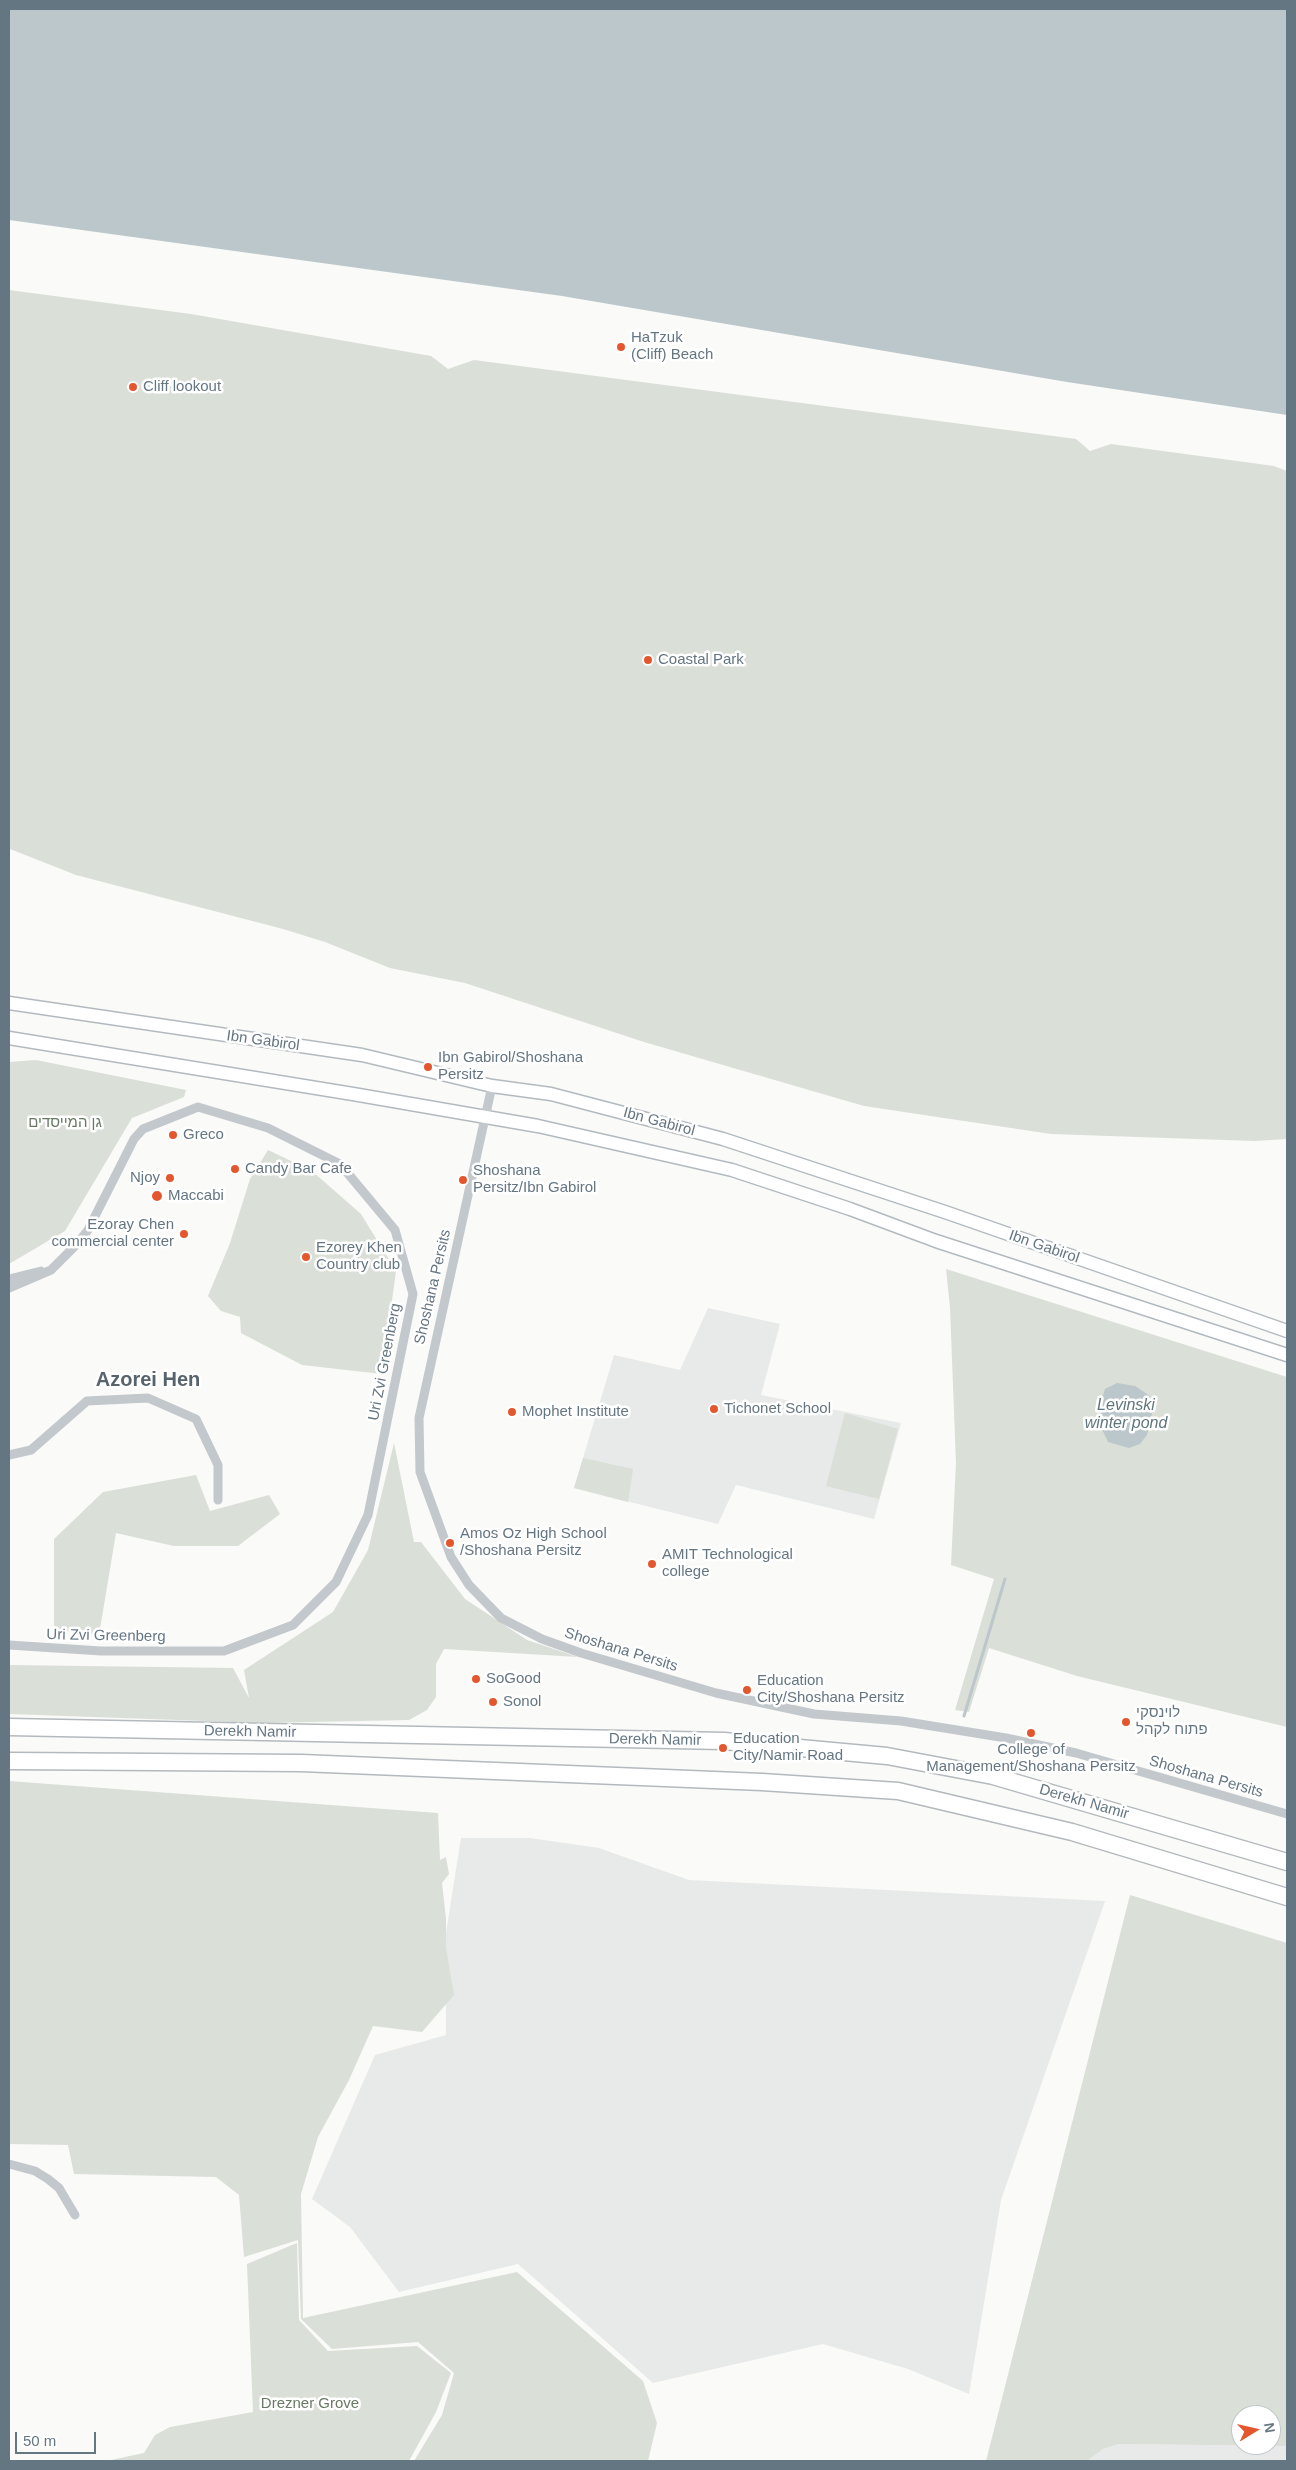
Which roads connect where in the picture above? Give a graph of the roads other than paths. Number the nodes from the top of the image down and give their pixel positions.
1 (9, 1002) edge
2 (9, 1038) edge
3 (492, 1086) junction
4 (486, 1118) junction
5 (52, 1270) junction
6 (9, 1279) edge
7 (9, 1288) edge
8 (1287, 1331) edge
9 (1287, 1355) edge
10 (9, 1455) edge
11 (218, 1500) dead end
12 (9, 1646) edge
13 (9, 1727) edge
14 (9, 1761) edge
15 (1287, 1814) edge
16 (1287, 1862) edge
17 (1287, 1897) edge
18 (9, 2164) edge
19 (75, 2216) dead end

1 - 3 street, Ibn Gabirol
2 - 4 street, Ibn Gabirol
3 - 4 street, Shoshana Persits
3 - 8 street, Ibn Gabirol
4 - 9 street, Ibn Gabirol
4 - 15 street, Shoshana Persits
5 - 6 street
5 - 7 street, Uri Zvi Greenberg
5 - 12 street, Uri Zvi Greenberg
10 - 11 street
13 - 16 highway, Derekh Namir
14 - 17 highway, Derekh Namir
18 - 19 street

